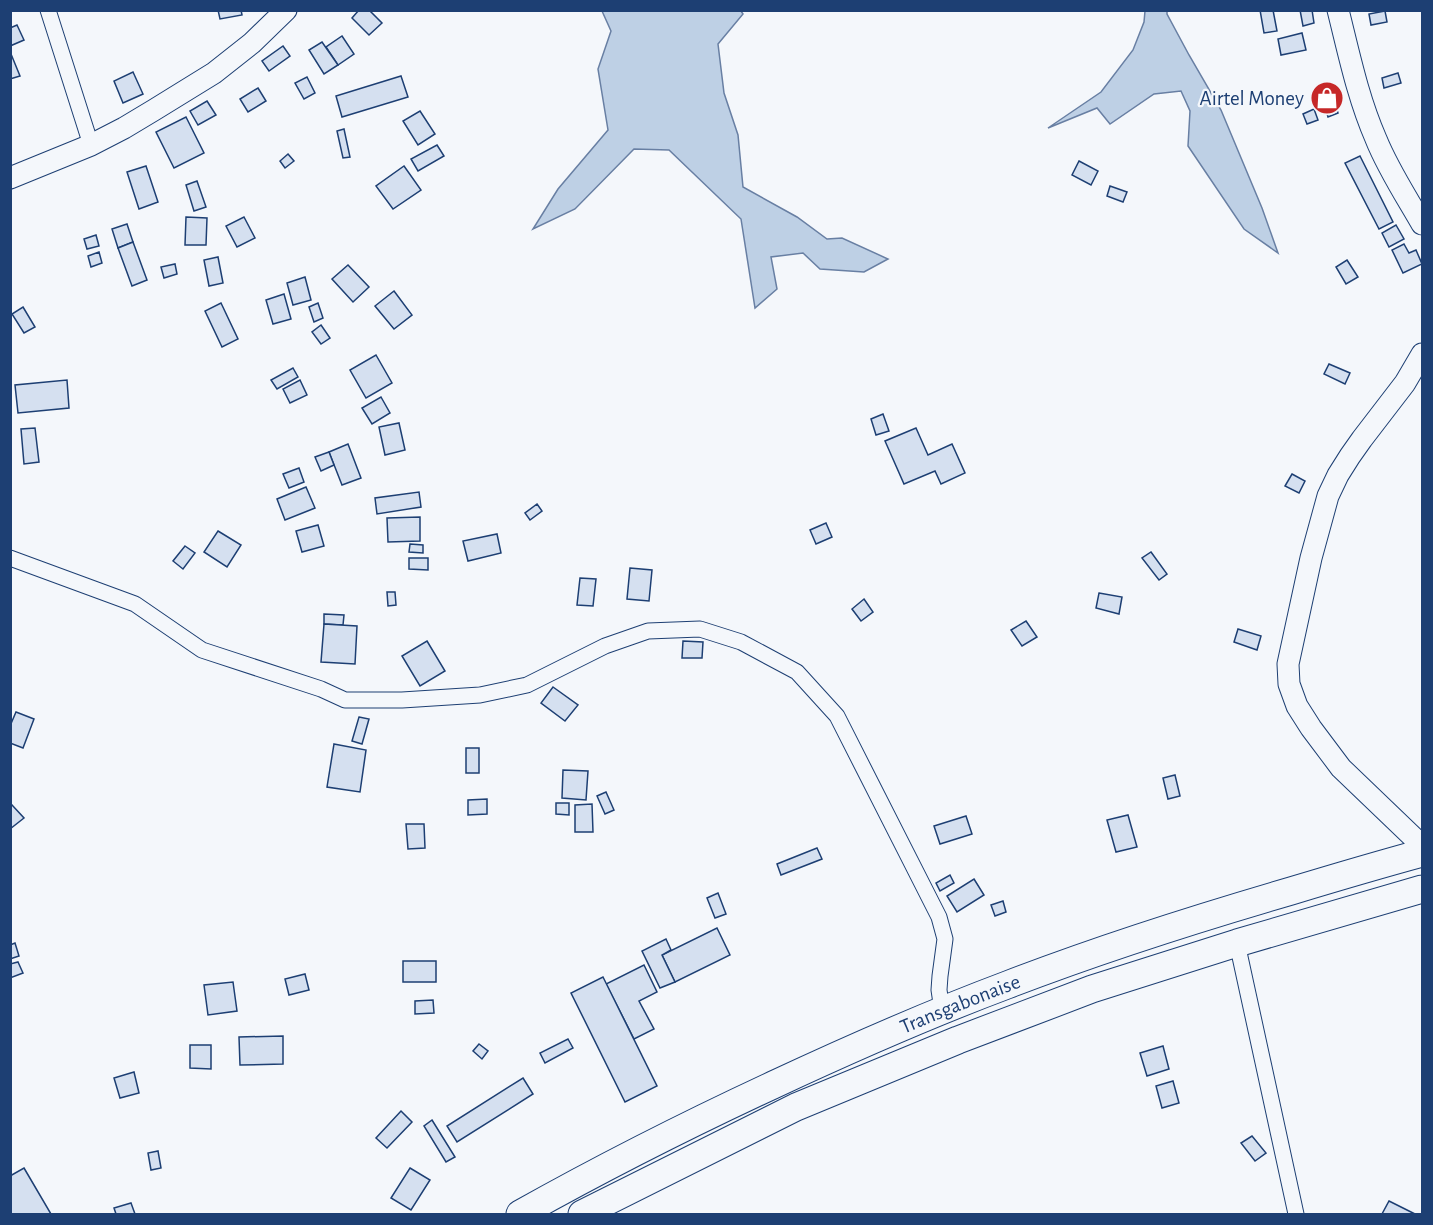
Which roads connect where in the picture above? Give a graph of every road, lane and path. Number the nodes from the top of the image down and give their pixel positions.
1 (48, 10) edge
2 (286, 10) edge
3 (1338, 10) edge
4 (91, 145) junction
5 (10, 178) edge
6 (1422, 224) edge
7 (1422, 354) edge
8 (10, 558) edge
9 (1421, 858) edge
10 (1422, 889) edge
11 (1237, 943) junction
12 (942, 1010) junction
13 (520, 1215) edge
14 (582, 1215) edge
15 (1296, 1215) edge

1 - 4 street
2 - 4 street
3 - 6 street
4 - 5 street
7 - 9 street
8 - 12 street
9 - 12 highway, Transgabonaise
10 - 11 highway, Transgabonaise
11 - 14 highway, Transgabonaise
11 - 15 street
12 - 13 highway, Transgabonaise

